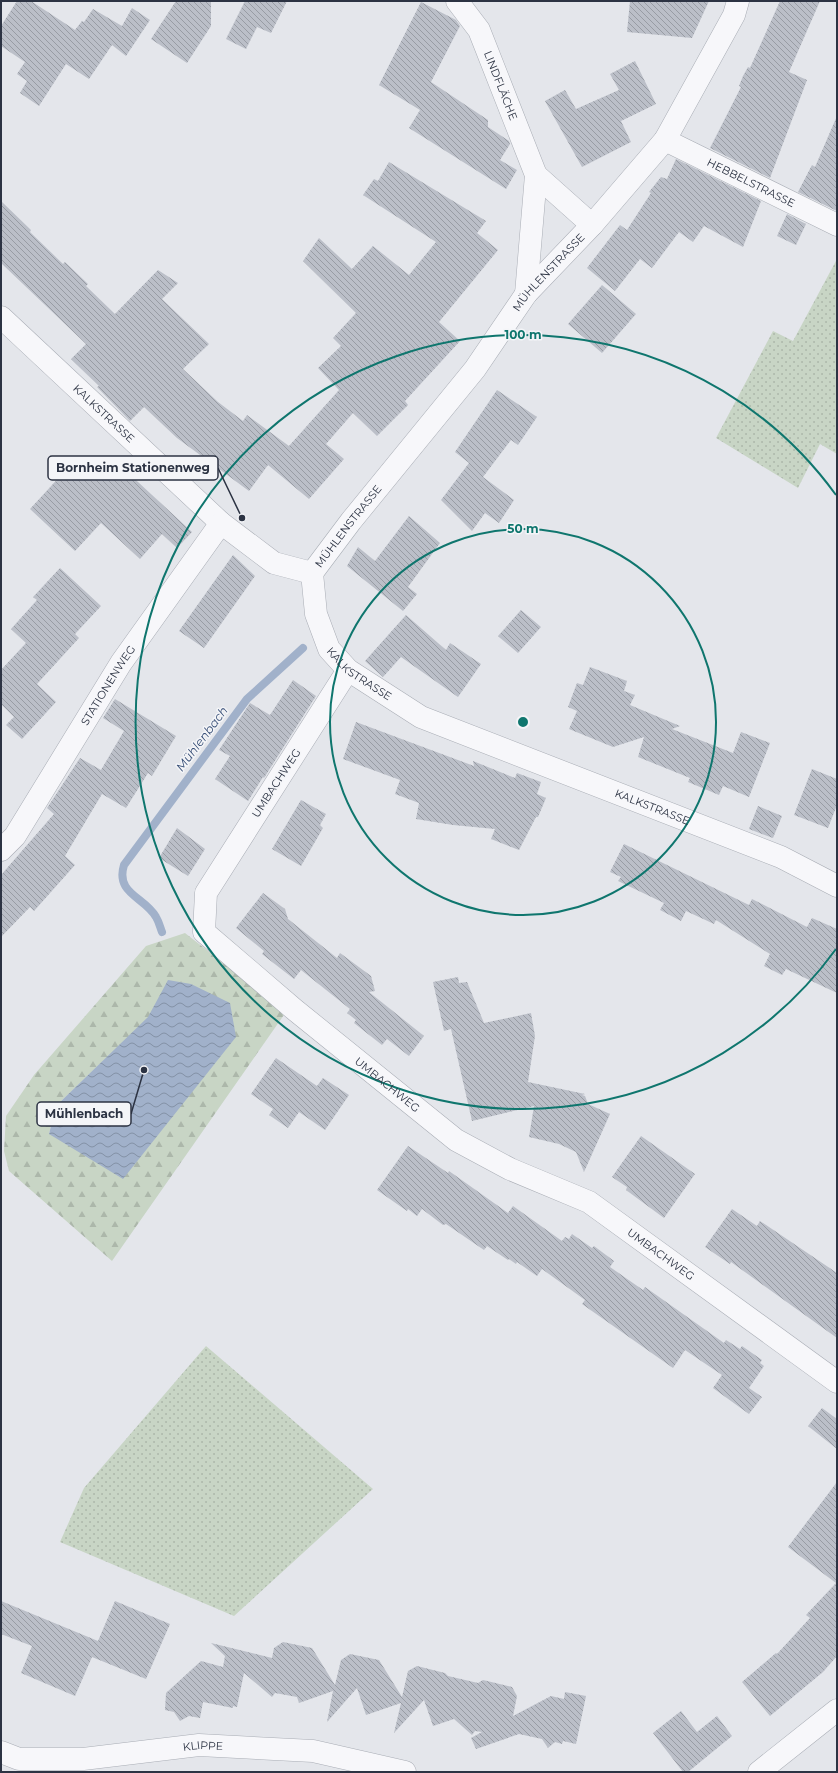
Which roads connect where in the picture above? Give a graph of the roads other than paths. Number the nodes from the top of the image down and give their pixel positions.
1 (457, 1) edge
2 (738, 1) edge
3 (665, 140) junction
4 (536, 175) junction
5 (592, 225) junction
6 (837, 225) edge
7 (526, 294) junction
8 (1, 317) edge
9 (221, 524) junction
10 (312, 573) junction
11 (348, 670) junction
12 (1, 850) edge
13 (837, 886) edge
14 (837, 1382) edge
15 (837, 1710) edge
16 (1, 1752) edge
17 (405, 1772) edge
18 (759, 1772) edge

1 - 4 street, LINDFLÄCHE
2 - 3 street, MÜHLENSTRASSE
3 - 5 street, MÜHLENSTRASSE
3 - 6 street, HEBBELSTRASSE
4 - 5 street, LINDFLÄCHE
4 - 7 street, LINDFLÄCHE
5 - 7 street, MÜHLENSTRASSE
7 - 10 street, MÜHLENSTRASSE
8 - 9 street, KALKSTRASSE
9 - 10 street, KALKSTRASSE
9 - 12 street, STATIONENWEG
10 - 11 street, KALKSTRASSE
11 - 13 street, KALKSTRASSE
11 - 14 street, UMBACHWEG
15 - 18 street
16 - 17 street, KLIPPE

